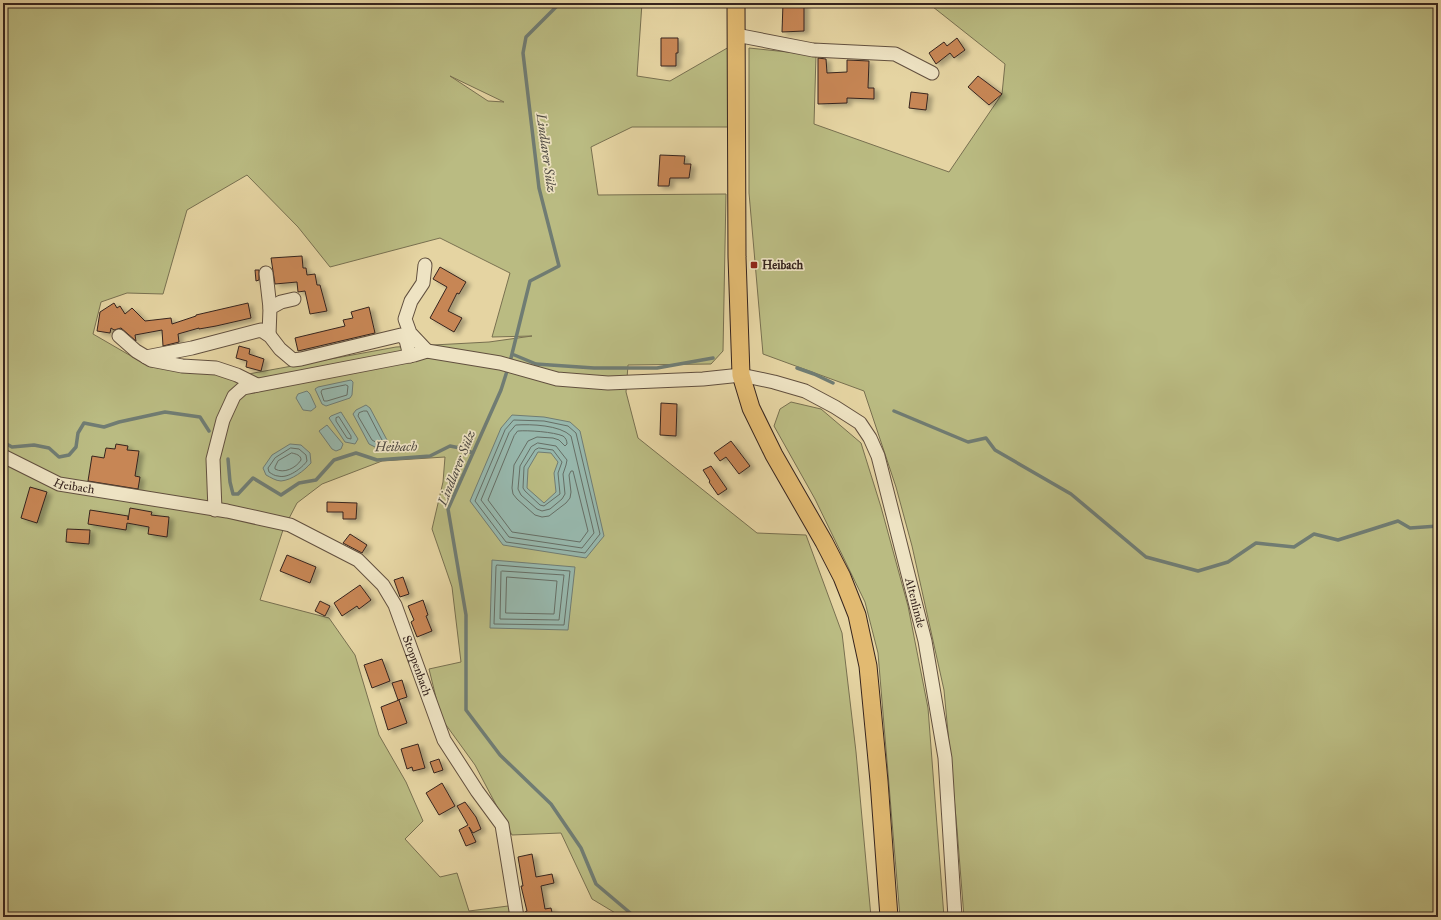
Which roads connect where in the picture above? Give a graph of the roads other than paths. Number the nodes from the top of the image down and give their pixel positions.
1 (736, 3) edge
2 (736, 41) junction
3 (932, 73) dead end
4 (425, 265) dead end
5 (266, 273) dead end
6 (294, 298) dead end
7 (270, 308) junction
8 (269, 335) junction
9 (119, 336) dead end
10 (427, 351) junction
11 (410, 356) junction
12 (146, 357) junction
13 (741, 375) junction
14 (257, 385) junction
15 (3, 456) edge
16 (215, 510) junction
17 (517, 917) edge
18 (889, 917) edge
19 (955, 917) edge

1 - 2 main road
2 - 3 street
2 - 13 main road
4 - 10 street
5 - 7 street
6 - 7 street
7 - 8 street
8 - 11 street
8 - 12 street
9 - 12 street
10 - 11 street
10 - 13 street
11 - 14 street
12 - 14 street
13 - 18 main road
13 - 19 street, Altenlinde
14 - 16 street
15 - 16 street, Heibach
16 - 17 street, Stoppenbach

